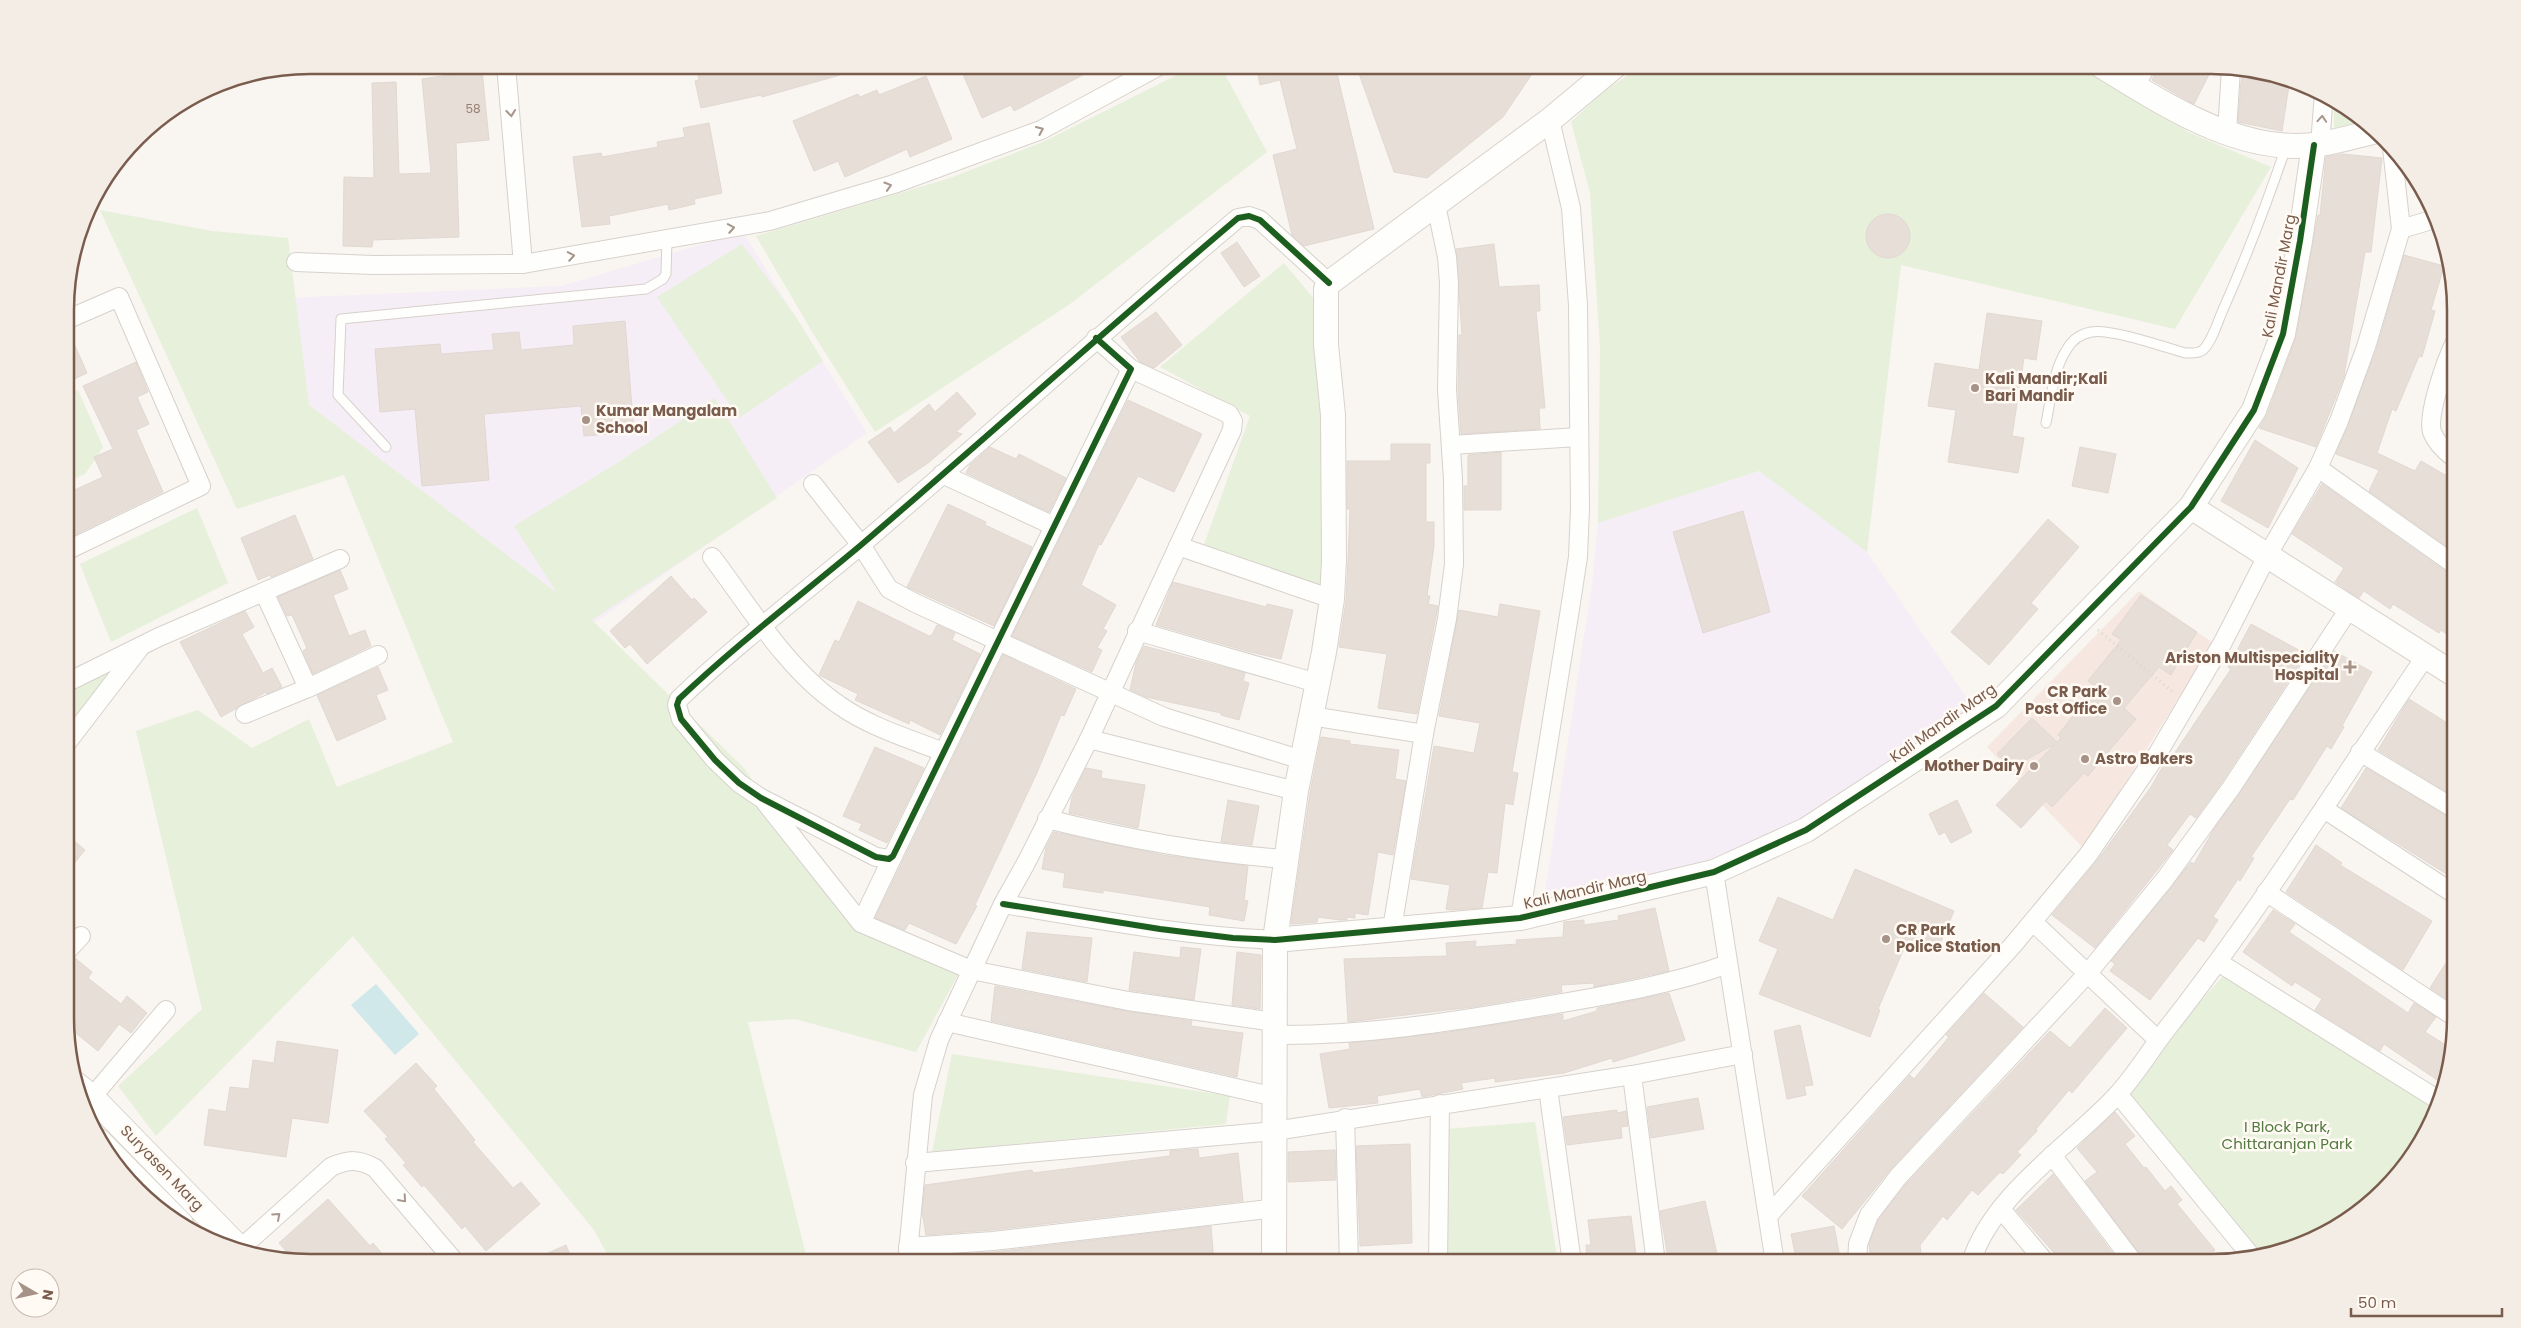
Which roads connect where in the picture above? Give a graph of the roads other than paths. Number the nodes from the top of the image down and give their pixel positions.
1 (507, 74) edge
2 (1144, 74) edge
3 (1601, 74) edge
4 (2115, 74) edge
5 (2142, 74) edge
6 (2231, 74) edge
7 (2136, 86) junction
8 (2323, 102) edge
9 (1550, 120) junction
10 (2227, 133) junction
11 (2368, 133) edge
12 (2287, 145) junction
13 (2317, 145) junction
14 (2393, 160) edge
15 (1436, 205) junction
16 (2430, 220) edge
17 (2400, 229) junction
18 (667, 239) junction
19 (296, 262) dead end
20 (523, 264) junction
21 (1329, 282) junction
22 (74, 317) edge
23 (1096, 338) junction
24 (2447, 367) edge
25 (1132, 369) junction
26 (2046, 423) dead end
27 (1578, 437) junction
28 (1450, 445) junction
29 (386, 447) dead end
30 (2447, 452) edge
31 (2318, 468) junction
32 (942, 474) junction
33 (813, 484) dead end
34 (2191, 506) junction
35 (1054, 526) junction
36 (861, 545) junction
37 (1178, 546) junction
38 (74, 547) edge
39 (2267, 556) junction
40 (712, 557) dead end
41 (340, 559) dead end
42 (2447, 559) edge
43 (264, 592) junction
44 (1332, 599) junction
45 (2349, 609) junction
46 (763, 625) junction
47 (1137, 631) junction
48 (998, 639) junction
49 (141, 646) junction
50 (378, 655) dead end
51 (2426, 657) junction
52 (2447, 670) edge
53 (74, 679) edge
54 (1317, 683) junction
55 (308, 688) junction
56 (1110, 693) junction
57 (245, 714) dead end
58 (1311, 716) junction
59 (74, 734) edge
60 (1424, 734) junction
61 (1089, 739) junction
62 (943, 752) junction
63 (2360, 752) junction
64 (1302, 760) junction
65 (1296, 791) junction
66 (761, 798) junction
67 (2447, 804) edge
68 (2324, 810) junction
69 (1047, 818) junction
70 (893, 856) junction
71 (1286, 859) junction
72 (1714, 872) junction
73 (2447, 889) edge
74 (2266, 892) junction
75 (1003, 904) junction
76 (1520, 918) junction
77 (2033, 922) junction
78 (861, 923) junction
79 (1392, 928) junction
80 (81, 936) dead end
81 (1275, 940) junction
82 (74, 944) edge
83 (2218, 962) junction
84 (1728, 964) junction
85 (971, 970) junction
86 (2088, 973) junction
87 (166, 1010) dead end
88 (2447, 1012) edge
89 (947, 1022) junction
90 (1274, 1028) junction
91 (2158, 1040) junction
92 (1743, 1054) junction
93 (1632, 1075) junction
94 (1548, 1088) junction
95 (85, 1089) edge
96 (85, 1091) edge
97 (2118, 1094) junction
98 (1275, 1097) junction
99 (2434, 1097) edge
100 (1440, 1104) junction
101 (1345, 1118) junction
102 (1274, 1131) junction
103 (2052, 1155) junction
104 (916, 1163) junction
105 (1276, 1208) junction
106 (2001, 1208) junction
107 (1768, 1216) junction
108 (233, 1241) edge
109 (249, 1246) edge
110 (2247, 1251) edge
111 (448, 1254) edge
112 (908, 1254) edge
113 (914, 1254) edge
114 (1274, 1254) edge
115 (1349, 1254) edge
116 (1438, 1254) edge
117 (1571, 1254) edge
118 (1655, 1254) edge
119 (1774, 1254) edge
120 (1857, 1254) edge
121 (1974, 1254) edge
122 (2039, 1254) edge
123 (2128, 1254) edge

1 -> 20 street
18 -> 2 street
3 - 9 street
4 - 7 street
5 - 7 street
6 - 10 street
7 - 10 street
13 -> 8 street
9 - 15 street
9 - 27 street
10 - 12 street
11 - 13 street
12 - 13 street
12 - 26 lane
13 - 34 street, Kali Mandir Marg
14 - 17 street
15 - 21 street
15 - 28 street
16 - 17 street
17 - 31 street
20 -> 18 street
18 - 29 lane
19 - 20 street
21 - 23 street
21 - 44 street
22 - 38 street
23 - 25 street
23 - 32 street
24 - 30 street
25 - 35 street
25 - 37 street
27 - 28 street
27 - 76 street
28 - 60 street
31 - 39 street
31 - 42 street
32 - 35 street
32 - 36 street
33 - 36 street
34 - 39 street
34 - 72 street, Kali Mandir Marg
35 - 48 street
36 - 46 street
36 - 48 street
37 - 44 street
37 - 47 street
39 - 45 street
39 - 77 street
40 - 46 street
41 - 43 street
43 - 49 street
43 - 55 street
44 - 54 street
45 - 51 street
45 - 86 street
46 - 62 street
46 - 66 street
47 - 54 street
47 - 56 street
48 - 56 street
48 - 62 street
49 - 53 street
49 - 59 street
50 - 55 street
51 - 52 street
51 - 63 street
54 - 58 street
55 - 57 street
56 - 61 street
56 - 64 street
58 - 60 street
58 - 64 street
60 - 79 street
61 - 65 street
61 - 69 street
62 - 70 street
63 - 67 street
63 - 68 street
64 - 65 street
65 - 71 street
66 - 70 street
66 - 78 street
68 - 73 street
68 - 74 street
69 - 71 street
69 - 75 street
70 - 78 street
71 - 81 street
72 - 76 street, Kali Mandir Marg
72 - 84 street
74 - 83 street
74 - 88 street
75 - 81 street
75 - 85 street
76 - 79 street, Kali Mandir Marg
77 - 86 street
77 - 107 street
78 - 85 street
79 - 81 street, Kali Mandir Marg
80 - 82 street
81 - 90 street
83 - 91 street
83 - 99 street
84 - 90 street
84 - 92 street
85 - 89 street
85 - 90 street
86 - 91 street
86 - 120 street
87 - 95 street
89 - 98 street
89 - 104 street
90 - 98 street
91 - 97 street
92 - 93 street
92 - 107 street
93 - 94 street
93 - 118 street
94 - 100 street
94 - 117 street
96 - 108 street, Suryasen Marg
97 - 103 street
97 - 110 street
98 - 102 street
100 - 101 street
100 - 116 street
101 - 102 street
101 - 115 street
102 - 104 street
102 - 105 street
103 - 106 street
103 - 123 street
104 - 112 street
105 - 113 street
105 - 114 street
106 - 121 street
106 - 122 street
107 - 119 street
109 -> 111 street

